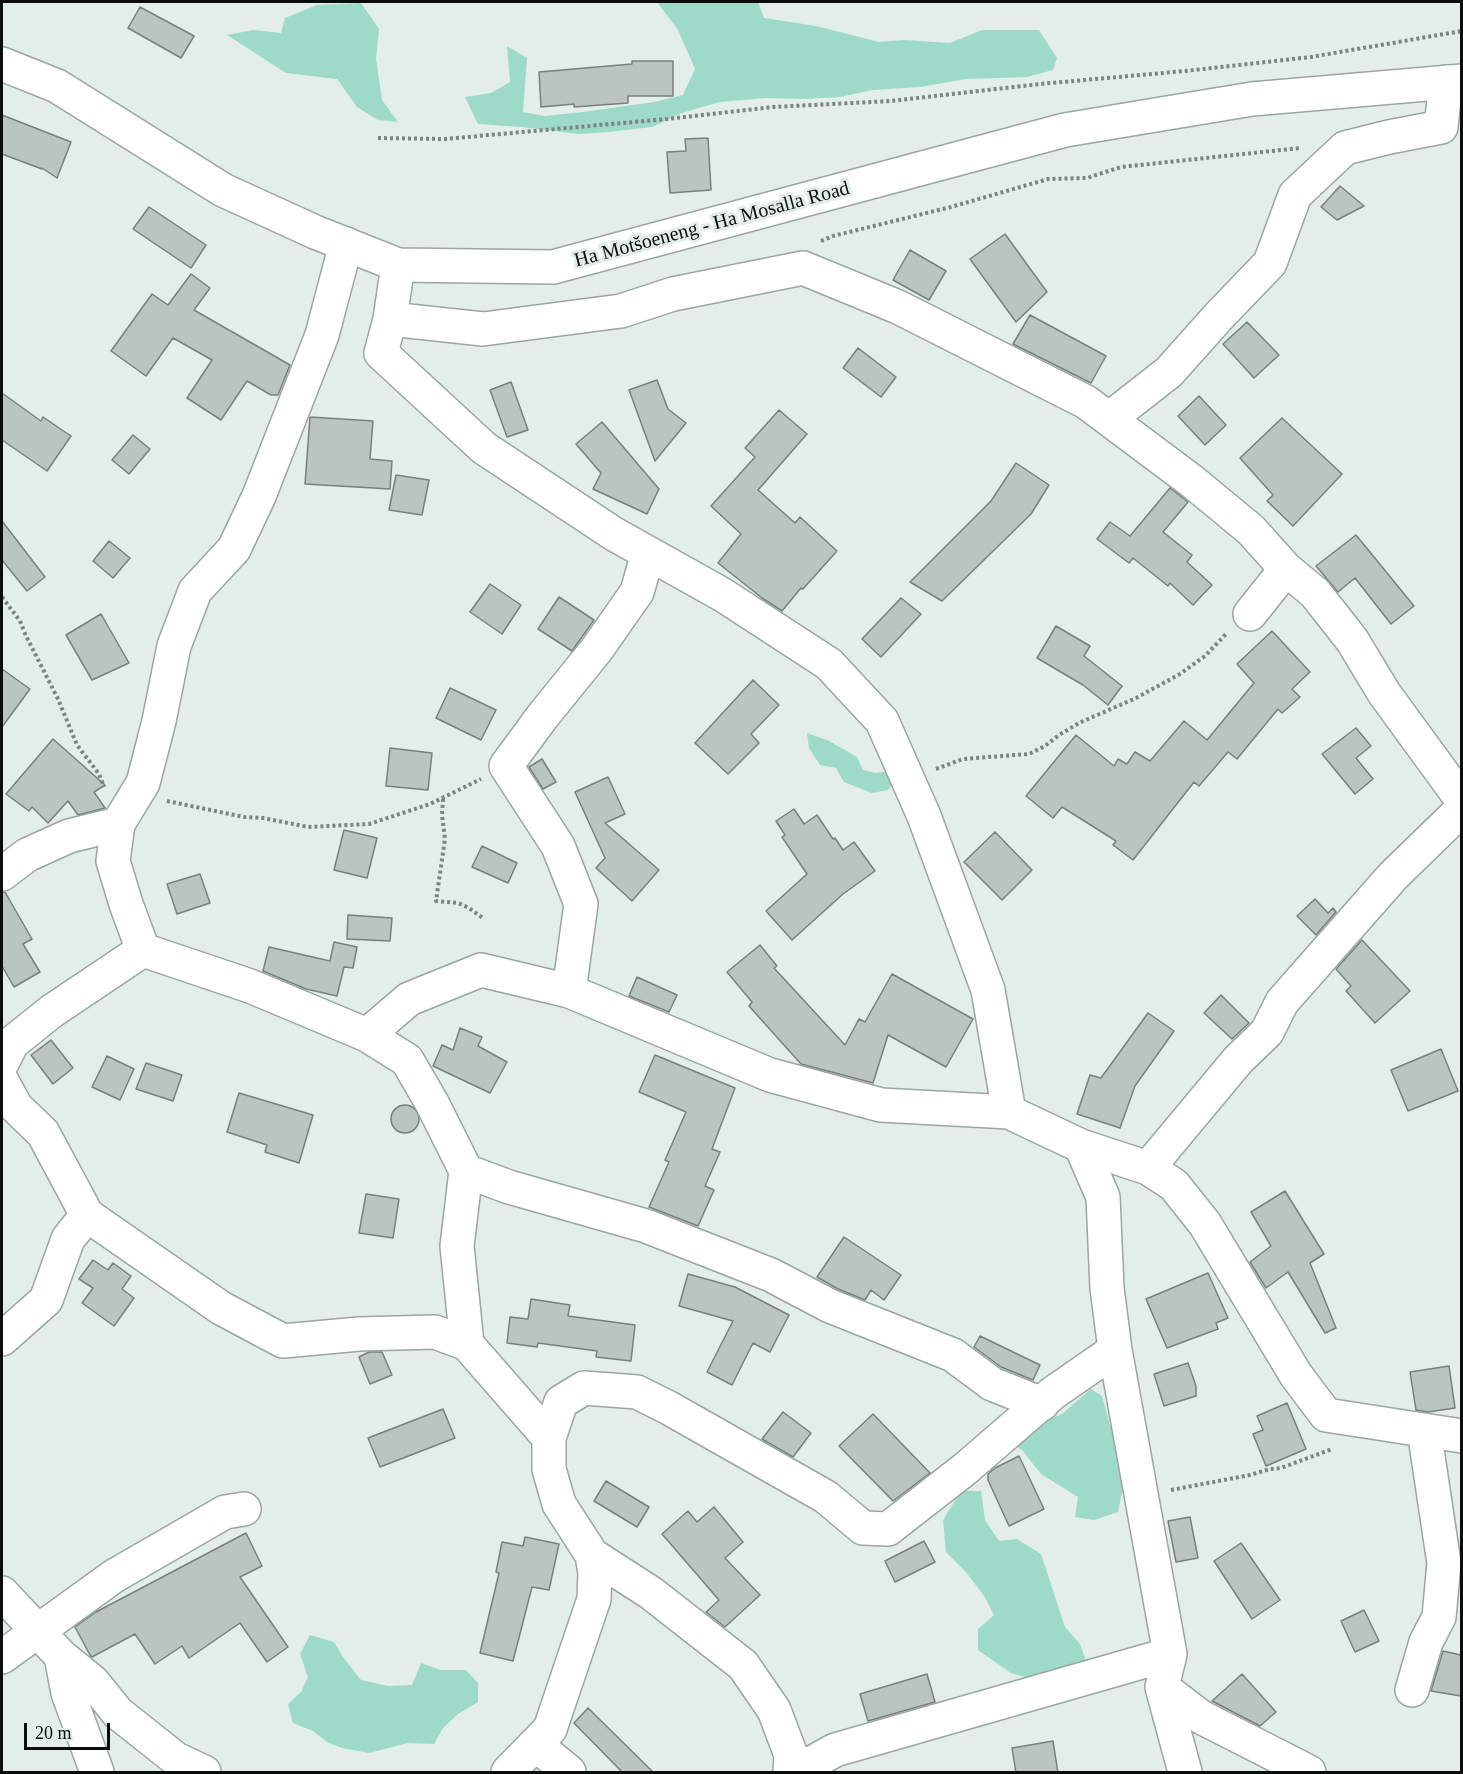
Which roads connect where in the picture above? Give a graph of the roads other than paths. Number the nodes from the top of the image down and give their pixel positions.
1 (2, 64) edge
2 (1454, 81) edge
3 (345, 244) junction
4 (398, 265) junction
5 (390, 320) junction
6 (1109, 419) junction
7 (648, 553) junction
8 (1286, 569) junction
9 (1250, 614) road end
10 (1461, 801) edge
11 (1461, 809) edge
12 (118, 824) junction
13 (2, 874) edge
14 (143, 950) junction
15 (569, 991) junction
16 (367, 1035) junction
17 (2, 1063) edge
18 (2, 1081) edge
19 (1009, 1112) junction
20 (1081, 1146) junction
21 (1148, 1168) junction
22 (466, 1171) junction
23 (87, 1215) junction
24 (2, 1339) edge
25 (466, 1344) junction
26 (1115, 1350) junction
27 (1042, 1404) junction
28 (1424, 1430) junction
29 (1461, 1436) edge
30 (549, 1438) junction
31 (244, 1509) dead end
32 (592, 1555) junction
33 (2, 1593) edge
34 (37, 1631) junction
35 (1170, 1654) junction
36 (61, 1656) junction
37 (2, 1657) edge
38 (1162, 1687) junction
39 (1412, 1690) dead end
40 (535, 1744) junction
41 (97, 1773) edge
42 (204, 1773) edge
43 (508, 1773) edge
44 (569, 1773) edge
45 (790, 1773) edge
46 (796, 1773) edge
47 (1185, 1773) edge
48 (1309, 1773) edge

1 - 3 street, Ha Motšoeneng - Ha Mosalla Road
2 - 4 street, Ha Motšoeneng - Ha Mosalla Road
2 - 6 street
3 - 4 street, Ha Motšoeneng - Ha Mosalla Road
3 - 12 street
4 - 5 street
5 - 6 street
5 - 7 street
6 - 8 street
7 - 15 street
7 - 19 street
8 - 9 street
8 - 10 street
11 - 21 street
12 - 13 street
12 - 14 street
14 - 16 street
14 - 17 street
15 - 16 street
15 - 19 street
16 - 22 street
18 - 23 street
19 - 20 street
20 - 21 street
20 - 26 street
21 - 28 street
22 - 25 street
22 - 27 street
23 - 24 street
23 - 25 street
25 - 30 street
26 - 27 street
26 - 35 street
27 - 30 street
28 - 29 street
28 - 39 street
30 - 32 street
31 - 34 street
32 - 40 street
32 - 45 street
33 - 34 street
34 - 36 street
34 - 37 street
35 - 38 street
35 - 46 street
36 - 41 street
36 - 42 street
38 - 47 street
38 - 48 street
40 - 43 street
40 - 44 street

